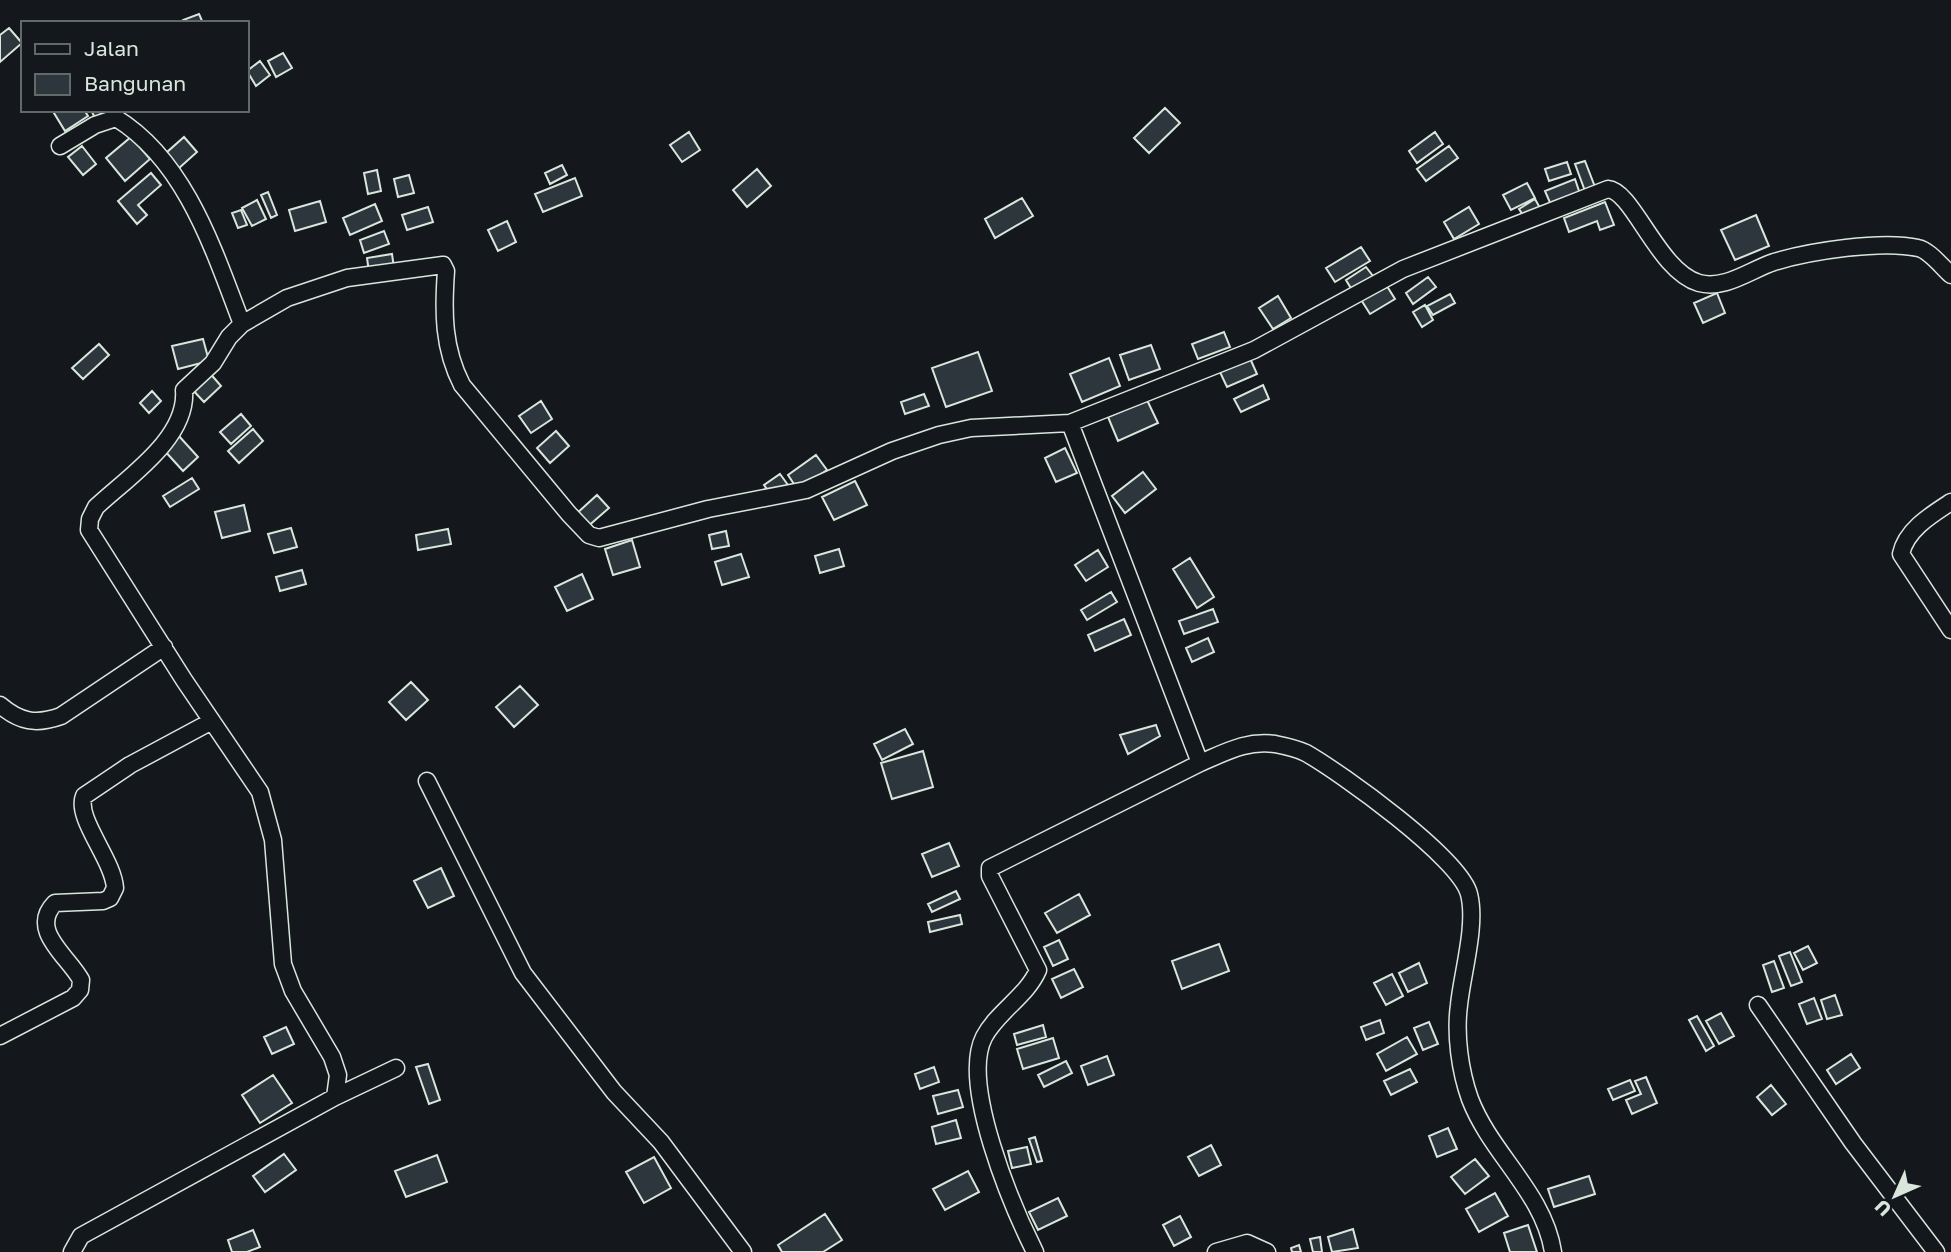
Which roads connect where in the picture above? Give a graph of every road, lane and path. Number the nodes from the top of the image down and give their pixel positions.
1 (60, 146) dead end
2 (1951, 275) edge
3 (242, 324) junction
4 (1070, 423) junction
5 (1951, 502) edge
6 (1951, 630) edge
7 (164, 647) junction
8 (0, 705) edge
9 (212, 721) junction
10 (1200, 763) junction
11 (427, 781) dead end
12 (1758, 1005) dead end
13 (0, 1036) edge
14 (396, 1068) dead end
15 (335, 1097) junction
16 (72, 1252) edge
17 (743, 1252) edge
18 (1035, 1252) edge
19 (1216, 1252) edge
20 (1267, 1252) edge
21 (1553, 1252) edge
22 (1936, 1252) edge

1 - 3 street
2 - 4 street
3 - 4 street
3 - 7 street
4 - 10 street
5 - 6 street
7 - 8 street
7 - 9 street
9 - 13 street
9 - 15 street
10 - 18 street
10 - 21 street
11 - 17 street
12 - 22 street
14 - 15 street
15 - 16 street
19 - 20 street

